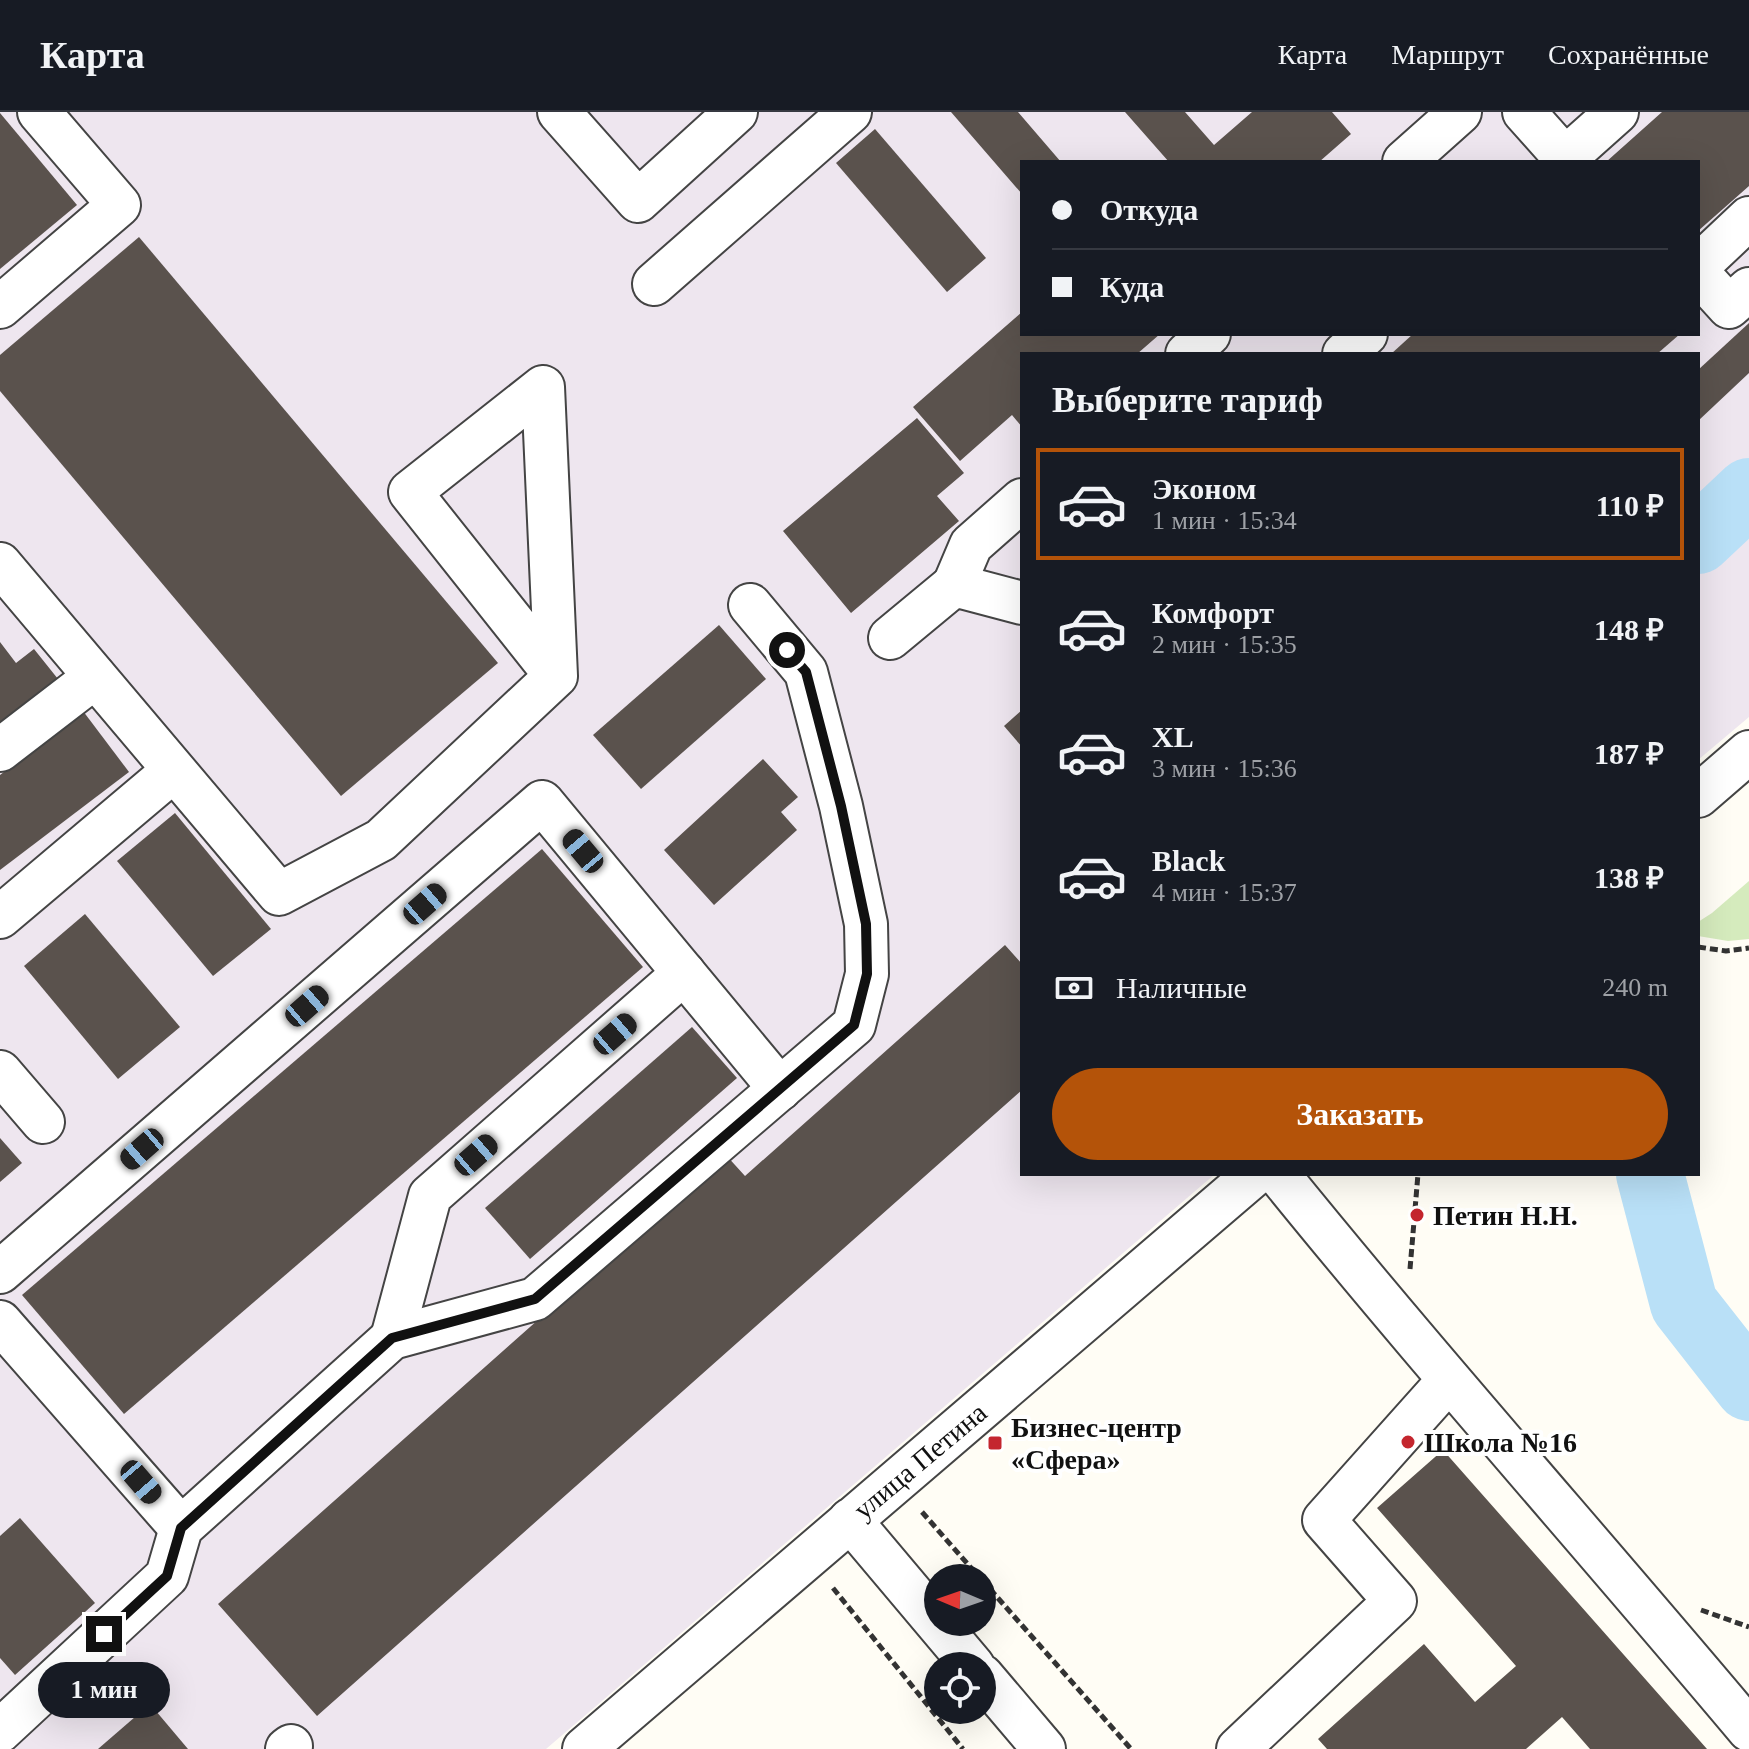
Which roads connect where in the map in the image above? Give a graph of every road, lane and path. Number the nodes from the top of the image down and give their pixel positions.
1 (39, 112) edge
2 (559, 112) edge
3 (736, 112) edge
4 (850, 112) edge
5 (1460, 112) edge
6 (1524, 112) edge
7 (1617, 112) edge
8 (1406, 160) edge
9 (1563, 160) edge
10 (1749, 218) edge
11 (1700, 264) edge
12 (1700, 275) edge
13 (654, 284) dead end
14 (1749, 289) edge
15 (0, 307) edge
16 (1207, 336) edge
17 (1364, 336) edge
18 (1189, 352) edge
19 (1346, 352) edge
20 (1020, 502) edge
21 (0, 564) edge
22 (954, 585) junction
23 (1020, 602) edge
24 (750, 605) dead end
25 (890, 638) dead end
26 (556, 676) junction
27 (95, 677) junction
28 (0, 750) edge
29 (1749, 752) edge
30 (173, 771) junction
31 (1700, 794) edge
32 (0, 917) edge
33 (1700, 947) edge
34 (1749, 948) edge
35 (684, 973) junction
36 (0, 1072) edge
37 (780, 1089) junction
38 (43, 1122) dead end
39 (1253, 1176) edge
40 (1280, 1176) edge
41 (0, 1272) edge
42 (0, 1322) edge
43 (392, 1338) junction
44 (1449, 1380) junction
45 (916, 1505) dead end
46 (850, 1520) junction
47 (181, 1528) junction
48 (968, 1564) edge
49 (828, 1581) dead end
50 (996, 1596) edge
51 (961, 1652) edge
52 (996, 1692) edge
53 (1749, 1730) edge
54 (0, 1731) edge
55 (584, 1749) edge
56 (963, 1749) edge
57 (1044, 1749) edge
58 (1131, 1749) edge
59 (1238, 1749) edge

1 - 15 street
2 - 3 street
4 - 13 street
5 - 8 street
6 - 9 street
7 - 9 street
10 - 11 street
12 - 14 street
16 - 18 street
17 - 19 street
20 - 22 street
21 - 27 street
22 - 23 street
22 - 25 street
24 - 37 street
26 - 26 street
26 - 30 street
27 - 28 street
27 - 30 street
29 - 31 street
30 - 32 street
33 - 34 path
35 - 37 street
35 - 41 street
35 - 43 street
36 - 38 street
37 - 43 street
39 - 46 street, улица Петина
40 - 44 street
42 - 47 street
43 - 47 street
44 - 53 street
44 - 59 street
45 - 48 path
46 - 51 street
46 - 55 street, улица Петина
47 - 54 street
49 - 56 path
50 - 58 path
52 - 57 street

